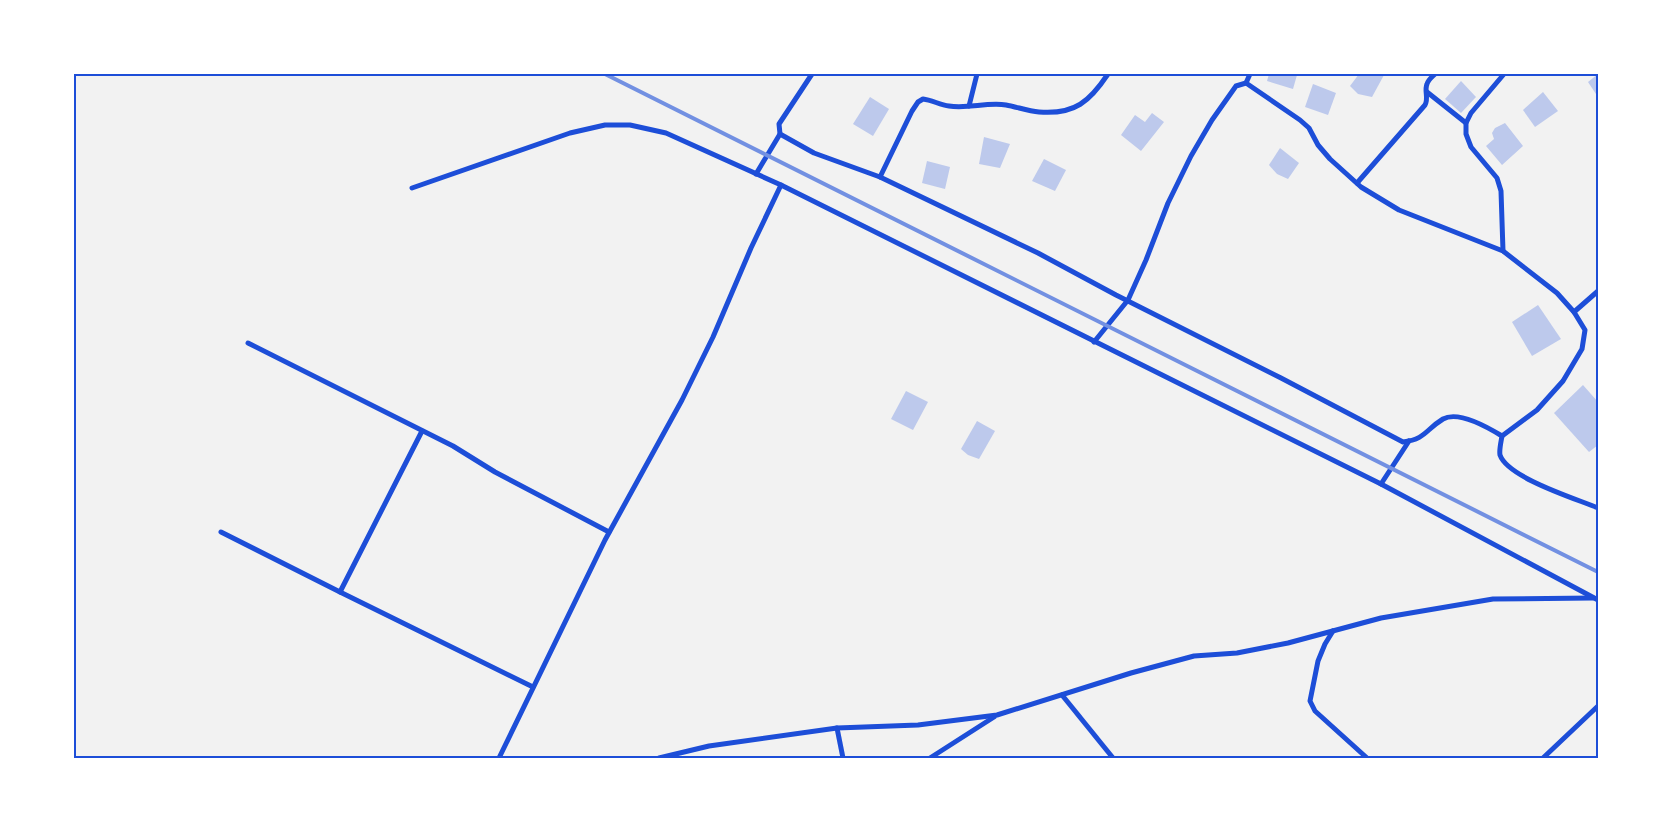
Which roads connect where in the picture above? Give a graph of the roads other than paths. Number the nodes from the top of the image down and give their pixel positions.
1 (812, 74) edge
2 (977, 74) edge
3 (1108, 74) edge
4 (1250, 74) edge
5 (1435, 74) edge
6 (1504, 74) edge
7 (1246, 84) junction
8 (1426, 92) junction
9 (968, 106) junction
10 (1466, 123) junction
11 (780, 134) junction
12 (756, 174) junction
13 (880, 177) junction
14 (1357, 184) junction
15 (781, 186) junction
16 (412, 188) dead end
17 (1503, 251) junction
18 (1598, 291) edge
19 (1128, 300) junction
20 (1574, 312) junction
21 (1094, 342) junction
22 (248, 343) dead end
23 (422, 431) junction
24 (1502, 436) junction
25 (1409, 441) junction
26 (1381, 484) junction
27 (1598, 508) edge
28 (221, 532) dead end
29 (610, 532) junction
30 (340, 592) junction
31 (1596, 599) edge
32 (1333, 631) junction
33 (533, 687) junction
34 (1062, 695) junction
35 (1598, 706) edge
36 (997, 715) junction
37 (837, 728) junction
38 (499, 758) edge
39 (659, 758) edge
40 (843, 758) edge
41 (930, 758) edge
42 (1113, 758) edge
43 (1367, 758) edge
44 (1543, 758) edge

1 - 11 street
2 - 9 street
3 - 9 street
4 - 7 street
5 - 8 street
6 - 10 street
7 - 14 street
7 - 19 street
8 - 10 street
8 - 14 street
9 - 13 street
10 - 17 street
11 - 12 street
11 - 13 street
12 - 15 street
12 - 16 street
13 - 19 street
14 - 17 street
15 - 21 street
15 - 29 street
17 - 20 street
18 - 20 street
19 - 21 street
19 - 25 street
20 - 24 street
21 - 26 street
22 - 23 street
23 - 29 street
23 - 30 street
24 - 25 street
24 - 27 street
25 - 26 street
26 - 31 street
28 - 30 street
29 - 33 street
30 - 33 street
31 - 32 street
32 - 34 street
32 - 43 street
33 - 38 street
34 - 36 street
34 - 42 street
35 - 44 street
36 - 37 street
36 - 41 street
37 - 39 street
37 - 40 street

